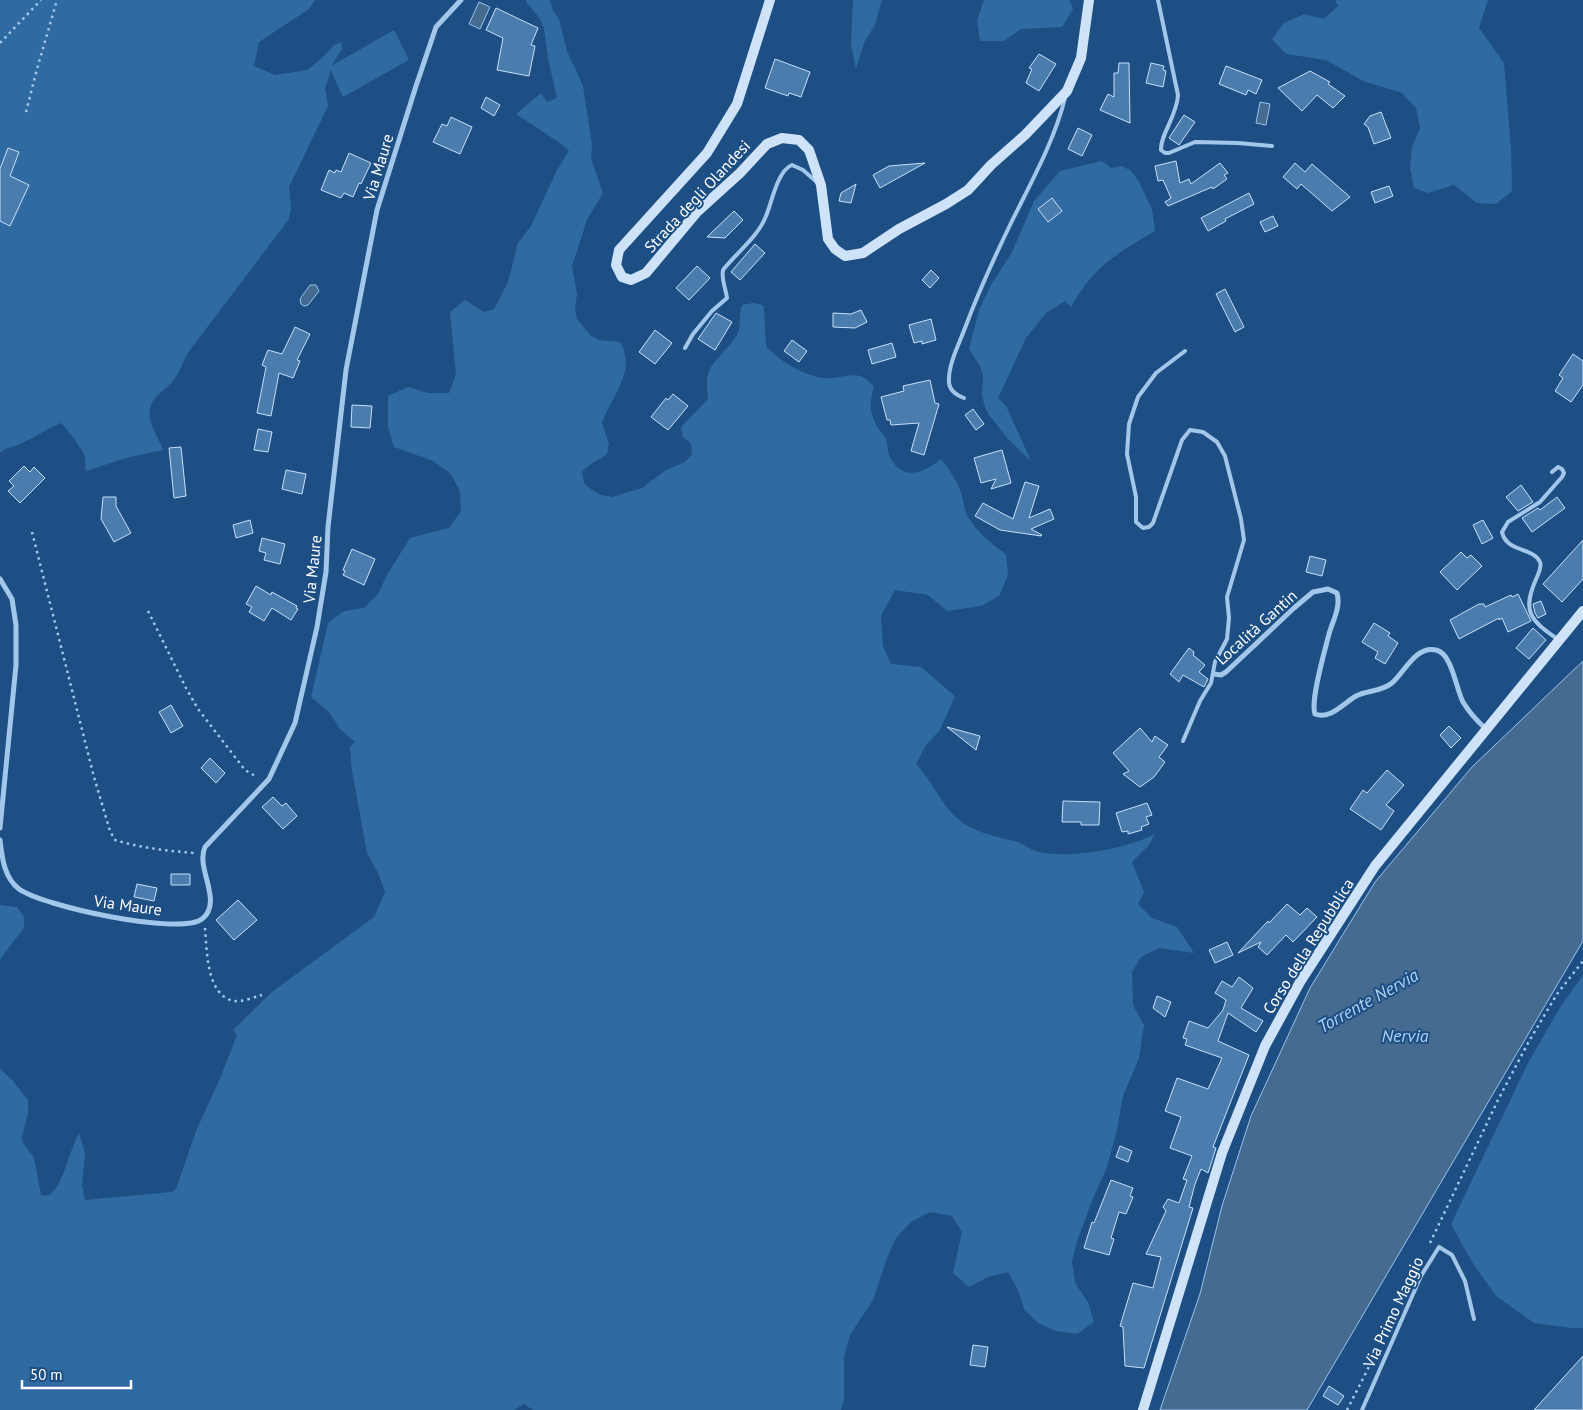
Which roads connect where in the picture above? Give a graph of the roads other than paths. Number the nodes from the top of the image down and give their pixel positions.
1 (461, 0) edge
2 (770, 0) edge
3 (1089, 0) edge
4 (1158, 0) edge
5 (1067, 91) junction
6 (1272, 146) dead end
7 (821, 184) junction
8 (685, 348) dead end
9 (1185, 351) dead end
10 (964, 398) dead end
11 (1552, 472) dead end
12 (0, 579) edge
13 (1583, 611) edge
14 (1559, 640) junction
15 (1214, 674) junction
16 (1486, 729) junction
17 (1183, 741) dead end
18 (0, 828) edge
19 (0, 840) edge
20 (0, 873) edge
21 (8, 877) junction
22 (1474, 1319) dead end
23 (1143, 1410) edge
24 (1362, 1410) edge

1 - 21 street, Via Maure
2 - 7 main road, Strada degli Olandesi
3 - 5 main road, Strada degli Olandesi
4 - 6 lane
5 - 7 main road, Strada degli Olandesi
5 - 10 lane
7 - 8 lane
9 - 15 lane
11 - 14 lane
12 - 18 street
13 - 14 main road, Corso della Repubblica
14 - 16 main road, Corso della Repubblica
15 - 16 street, Località Gantin
15 - 17 lane
16 - 23 main road, Corso della Repubblica
19 - 21 street
20 - 21 street, Via Maure
22 - 24 lane, Via Primo Maggio

